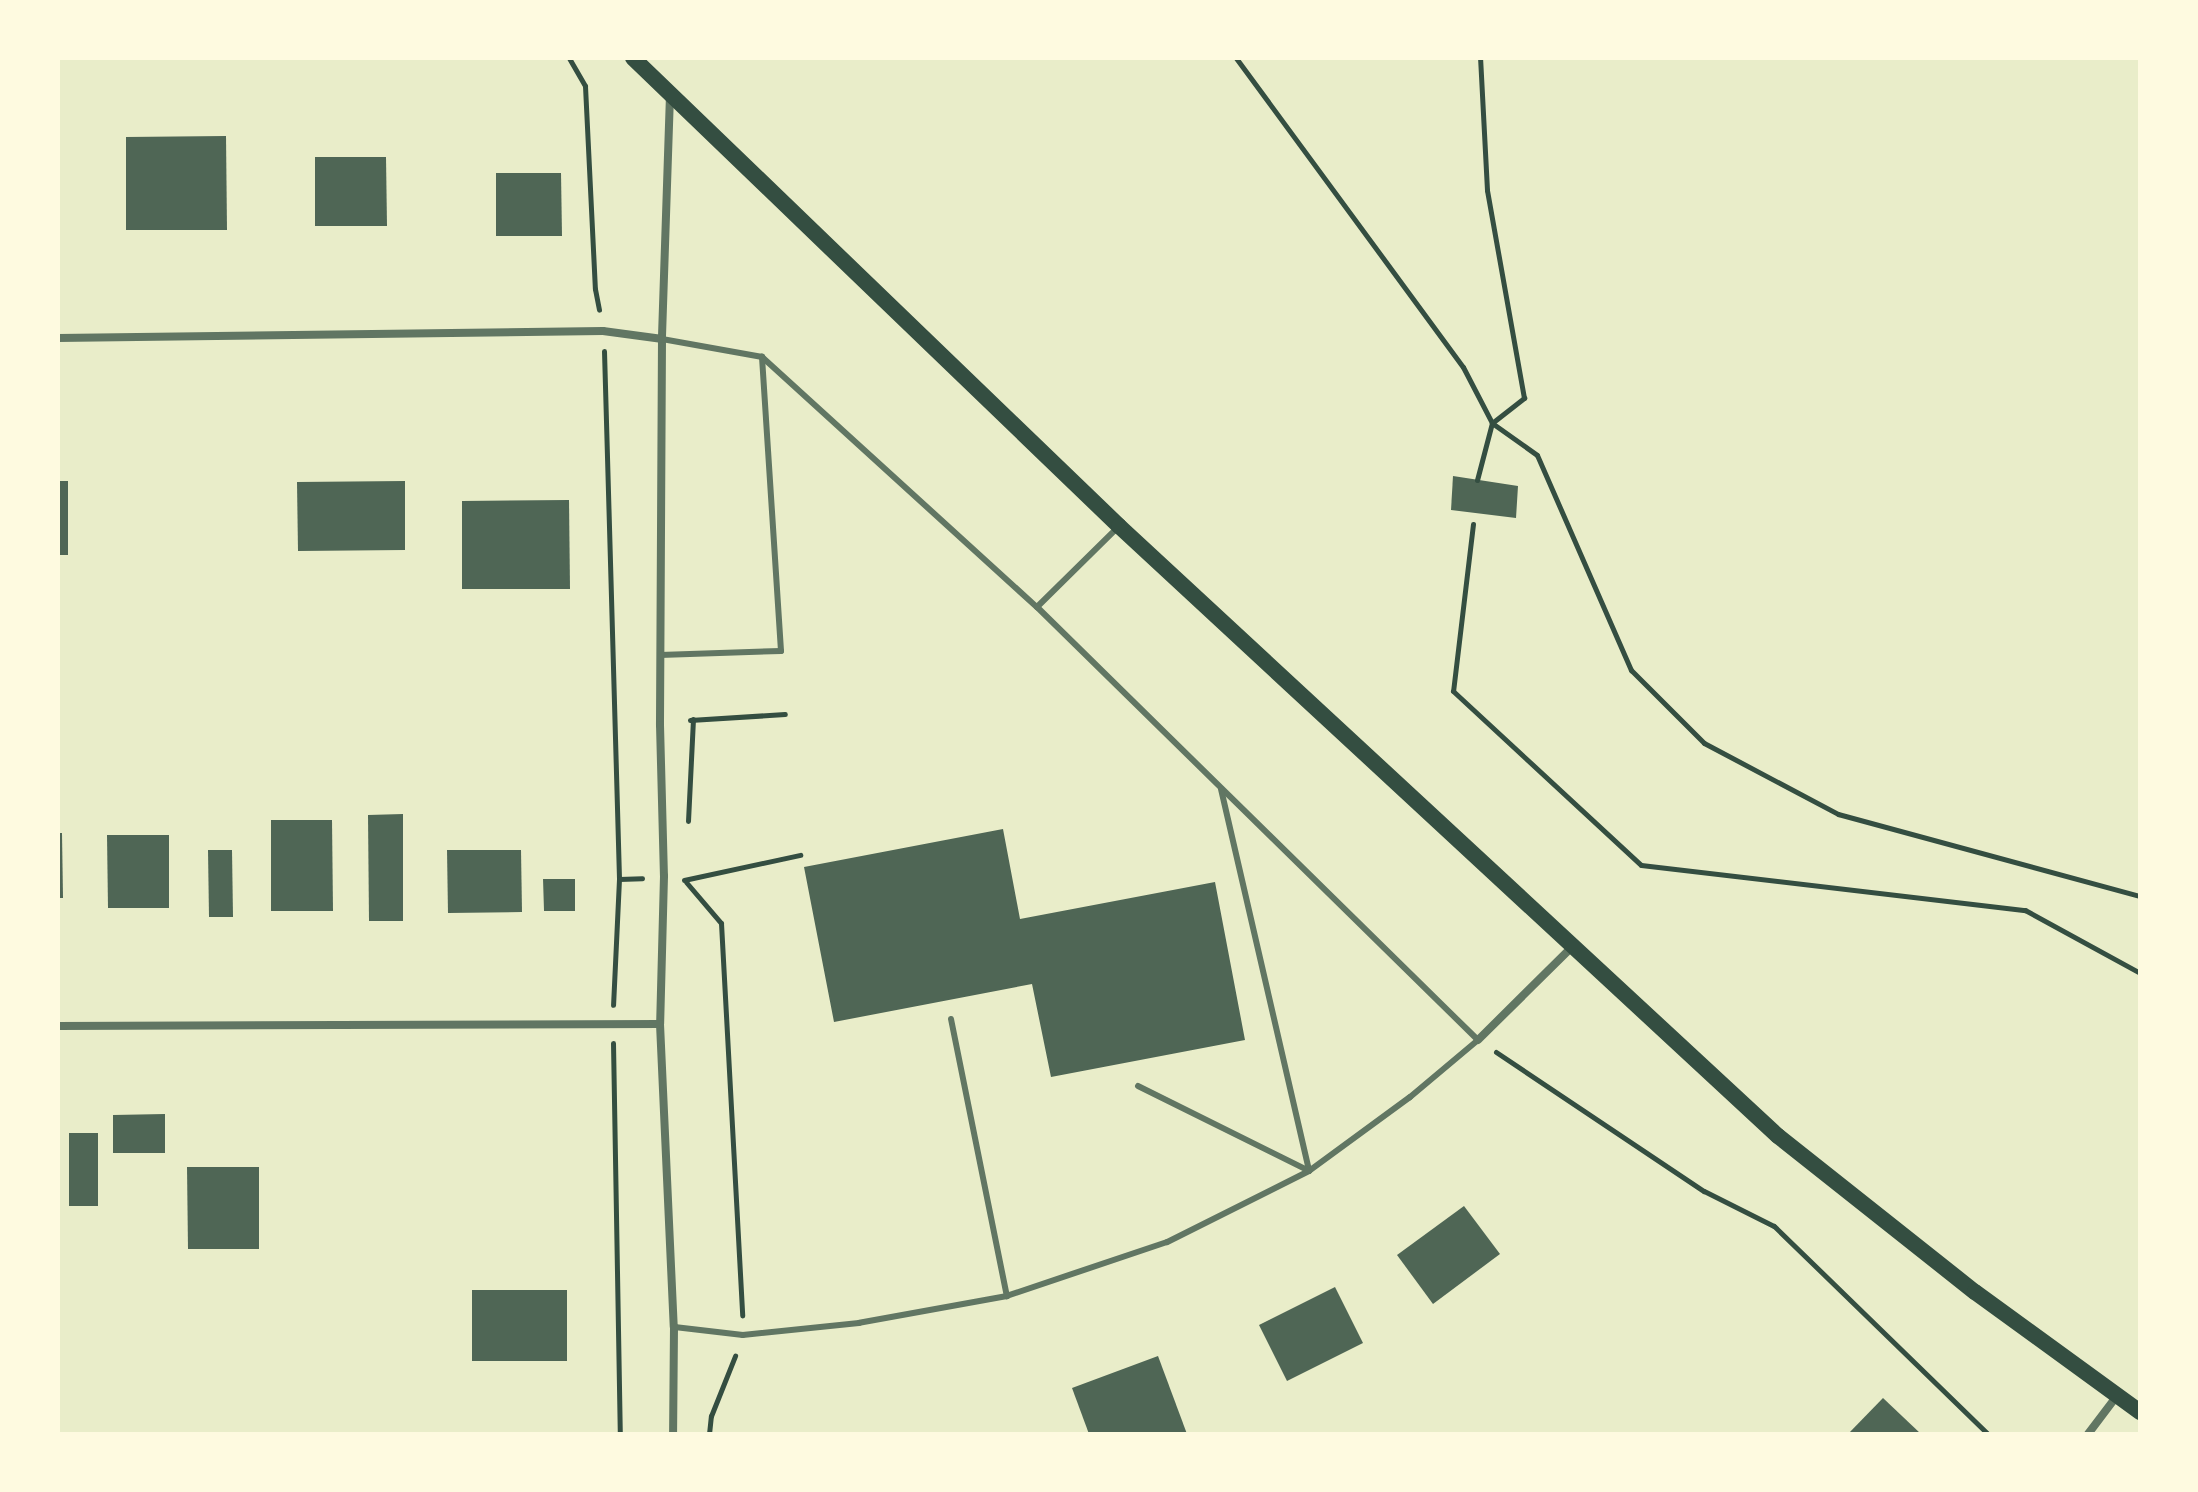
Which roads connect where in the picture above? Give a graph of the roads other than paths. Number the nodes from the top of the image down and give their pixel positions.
1 (633, 58) edge
2 (670, 94) junction
3 (58, 338) edge
4 (662, 339) junction
5 (762, 357) junction
6 (1119, 526) junction
7 (1037, 607) junction
8 (659, 655) junction
9 (1221, 789) junction
10 (1572, 947) junction
11 (951, 1019) dead end
12 (660, 1024) junction
13 (58, 1026) edge
14 (1478, 1040) junction
15 (1138, 1086) dead end
16 (1309, 1171) junction
17 (1007, 1296) junction
18 (674, 1327) junction
19 (2116, 1397) junction
20 (2140, 1412) edge
21 (673, 1434) edge
22 (2088, 1434) edge

1 - 2 main road
2 - 4 street
2 - 6 main road
3 - 4 street
4 - 5 lane
4 - 8 street
5 - 7 lane
5 - 8 lane
6 - 7 lane
6 - 10 main road
7 - 9 lane
8 - 12 street
9 - 14 lane
9 - 16 lane
10 - 14 street
10 - 19 main road
11 - 17 lane
12 - 13 street
12 - 18 street
14 - 16 lane
15 - 16 lane
16 - 17 lane
17 - 18 lane
18 - 21 street
19 - 20 main road
19 - 22 street

